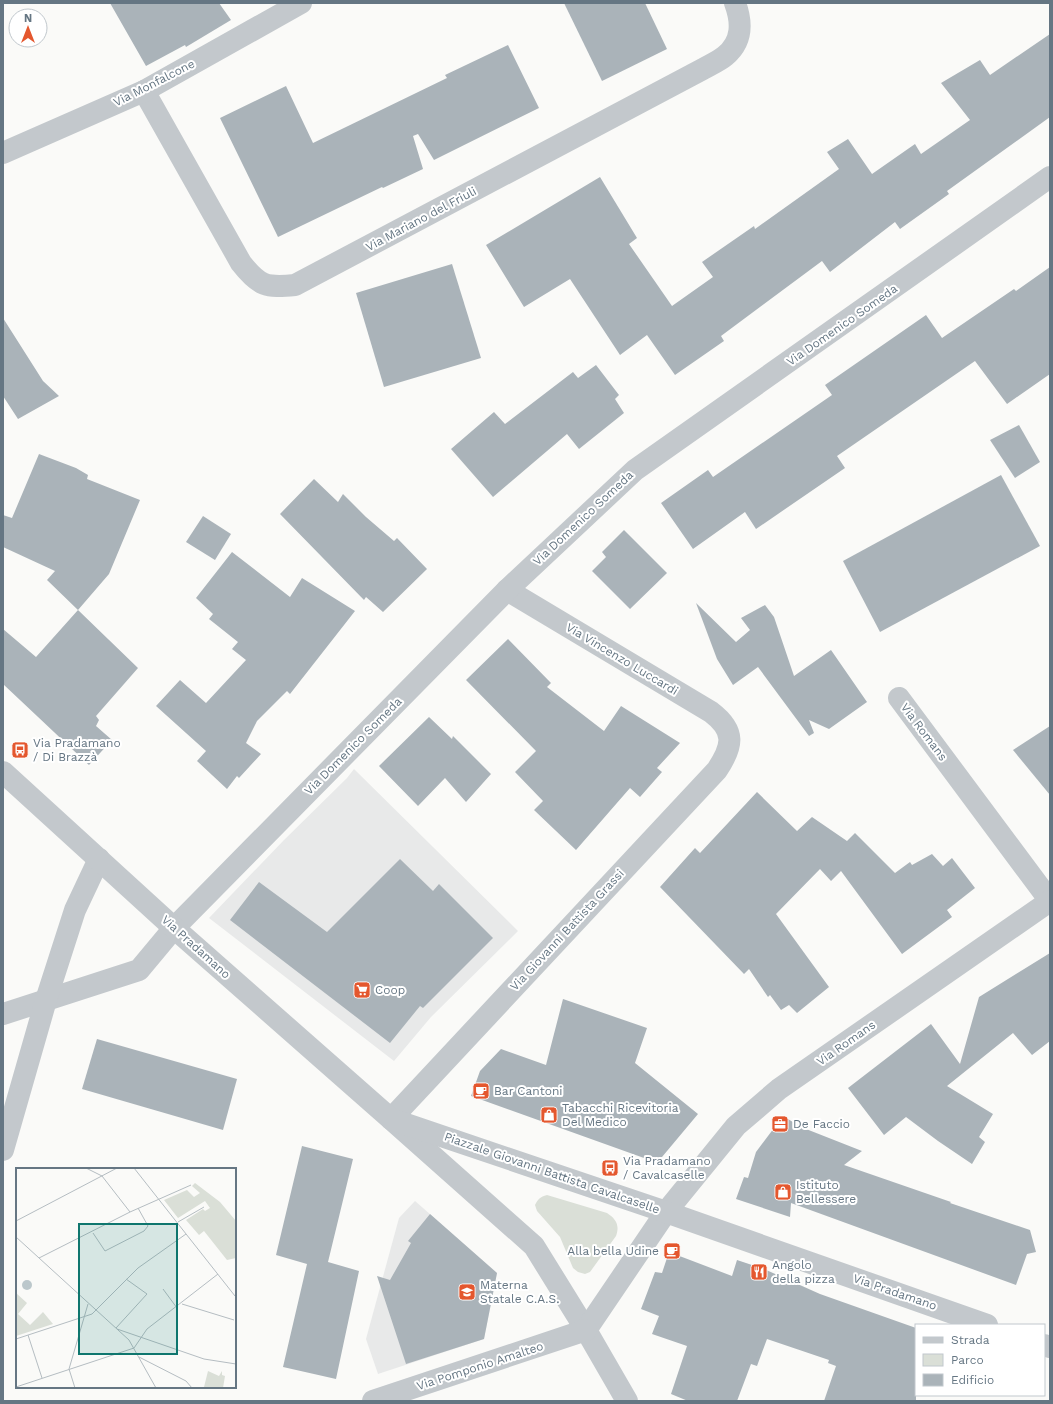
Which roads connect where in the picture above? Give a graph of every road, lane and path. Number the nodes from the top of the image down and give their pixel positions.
1 (301, 3) edge
2 (735, 3) edge
3 (144, 90) junction
4 (3, 153) edge
5 (1050, 177) edge
6 (507, 590) junction
7 (899, 698) dead end
8 (729, 735) joint
9 (3, 772) edge
10 (99, 859) junction
11 (1050, 901) edge
12 (174, 928) junction
13 (46, 1000) junction
14 (3, 1014) edge
15 (391, 1119) junction
16 (3, 1150) edge
17 (666, 1212) junction
18 (984, 1324) edge
19 (586, 1330) junction
20 (374, 1401) edge
21 (627, 1401) edge

1 - 3 street, Via Monfalcone
2 - 3 street, Via Mariano del Friuli
3 - 4 street, Via Monfalcone
5 - 6 street, Via Domenico Someda
6 - 8 street, Via Vincenzo Luccardi
6 - 12 street, Via Domenico Someda
7 - 11 street, Via Romans
8 - 15 street, Via Giovanni Battista Grassi
9 - 10 street, Via Pradamano
10 - 12 street, Via Pradamano
10 - 13 street
11 - 17 street, Via Romans
12 - 13 street, Via Domenico Someda
12 - 15 street, Via Pradamano
13 - 14 street, Via Domenico Someda
13 - 16 street
15 - 17 street, Piazzale Giovanni Battista Cavalcaselle
15 - 19 street, Piazzale Giovanni Battista Cavalcaselle
17 - 18 street, Via Pradamano
17 - 19 street, Piazzale Giovanni Battista Cavalcaselle
19 - 20 street, Via Pomponio Amalteo
19 - 21 street

